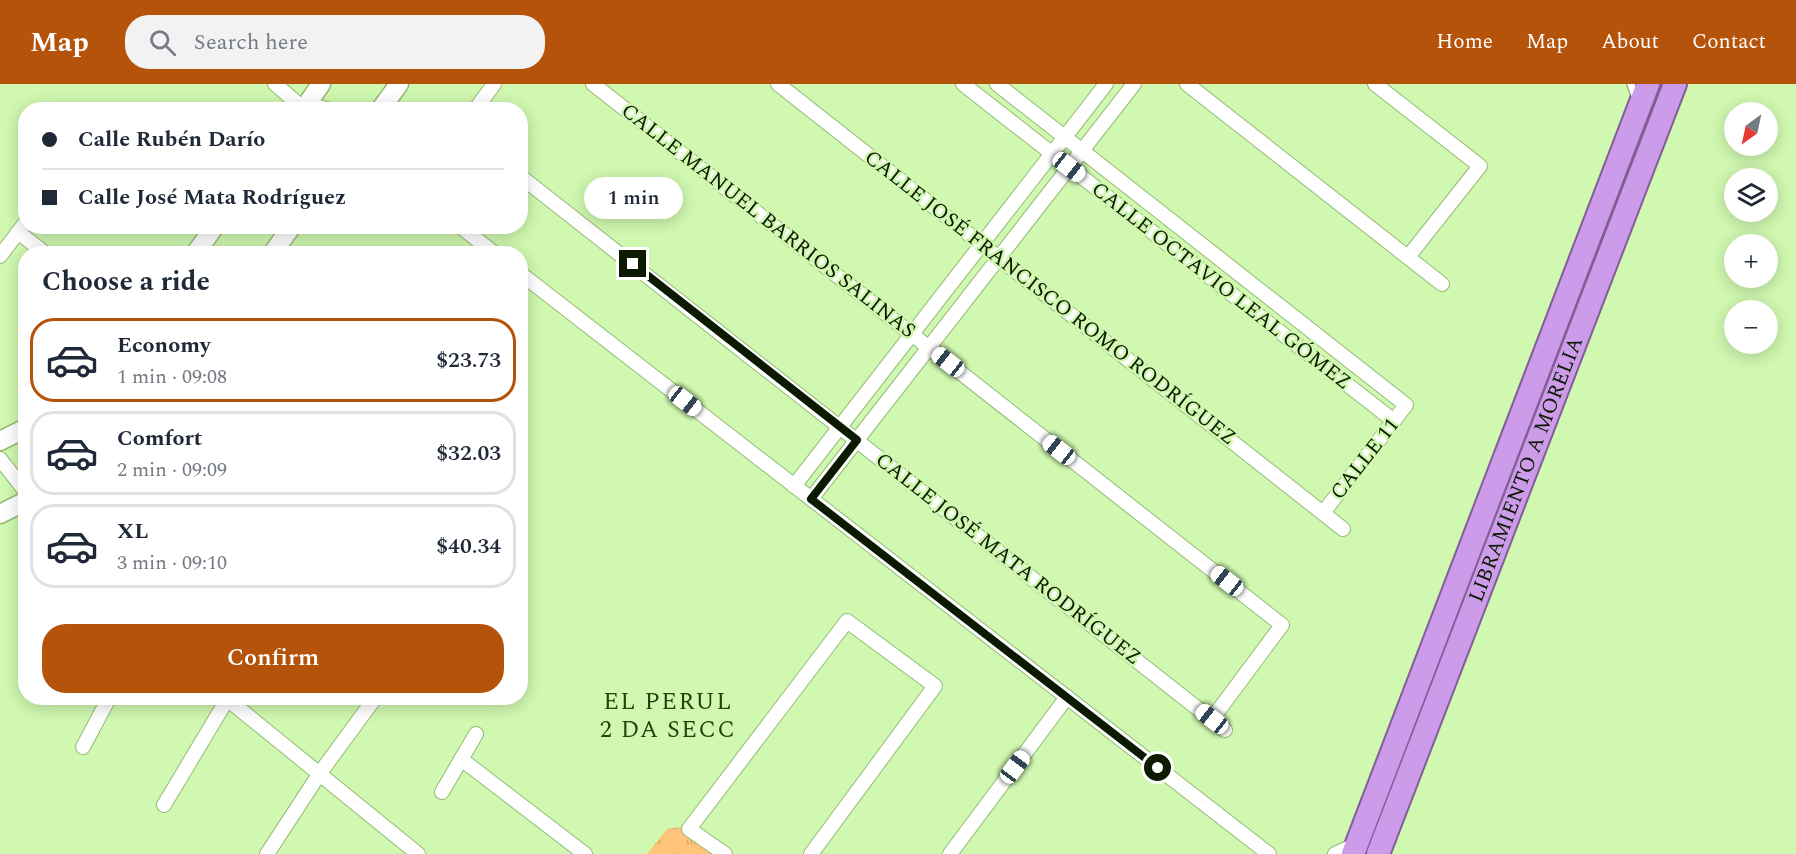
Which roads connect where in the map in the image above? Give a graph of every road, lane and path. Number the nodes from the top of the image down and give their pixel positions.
1 (275, 84) edge
2 (321, 84) edge
3 (399, 84) edge
4 (494, 84) edge
5 (593, 84) edge
6 (778, 84) edge
7 (963, 84) edge
8 (997, 84) edge
9 (1106, 84) edge
10 (1134, 84) edge
11 (1187, 84) edge
12 (1375, 84) edge
13 (1630, 84) edge
14 (1648, 84) edge
15 (1675, 84) edge
16 (296, 102) edge
17 (309, 102) edge
18 (386, 102) edge
19 (482, 102) edge
20 (1639, 108) junction
21 (1065, 137) junction
22 (1082, 150) junction
23 (1052, 154) junction
24 (1069, 167) junction
25 (528, 182) edge
26 (18, 232) edge
27 (28, 234) edge
28 (470, 234) edge
29 (982, 244) junction
30 (39, 246) edge
31 (485, 246) edge
32 (0, 256) edge
33 (1408, 257) junction
34 (999, 258) junction
35 (528, 279) edge
36 (1442, 284) dead end
37 (912, 334) junction
38 (929, 348) junction
39 (1406, 405) joint
40 (1394, 421) junction
41 (840, 427) junction
42 (18, 432) edge
43 (857, 440) junction
44 (0, 441) edge
45 (0, 459) edge
46 (18, 482) edge
47 (794, 486) junction
48 (811, 499) junction
49 (18, 505) edge
50 (1323, 513) junction
51 (0, 514) edge
52 (1343, 529) dead end
53 (1066, 697) junction
54 (105, 705) edge
55 (223, 705) edge
56 (236, 705) edge
57 (370, 705) edge
58 (1212, 719) junction
59 (1225, 730) dead end
60 (476, 734) dead end
61 (83, 747) dead end
62 (461, 759) junction
63 (320, 773) junction
64 (442, 792) dead end
65 (164, 805) dead end
66 (403, 842) junction
67 (1355, 849) edge
68 (267, 854) edge
69 (395, 854) edge
70 (418, 854) edge
71 (585, 854) edge
72 (725, 854) edge
73 (811, 854) edge
74 (950, 854) edge
75 (1269, 854) edge
76 (1335, 854) edge
77 (1378, 854) edge

1 - 16 street
2 - 17 street
3 - 18 street
4 - 19 street
5 - 37 street, CALLE MANUEL BARRIOS SALINAS
6 - 29 street, CALLE JOSÉ FRANCISCO ROMO RODRÍGUEZ
7 - 23 street, CALLE OCTAVIO LEAL GÓMEZ
8 - 21 street, CALLE OCTAVIO LEAL GÓMEZ
9 - 21 street
10 - 22 street
11 - 33 street
12 - 33 street
13 - 20 lane
14 - 20 highway, LIBRAMIENTO A MORELIA
15 - 77 highway, LIBRAMIENTO A MORELIA
20 - 67 highway, LIBRAMIENTO A MORELIA
21 - 22 street, CALLE OCTAVIO LEAL GÓMEZ
21 - 23 street
22 - 24 street
22 - 39 street, CALLE OCTAVIO LEAL GÓMEZ
23 - 24 street, CALLE OCTAVIO LEAL GÓMEZ
23 - 29 street
24 - 34 street
24 - 40 street, CALLE OCTAVIO LEAL GÓMEZ
25 - 41 street, CALLE JOSÉ MATA RODRÍGUEZ
26 - 32 street
27 - 30 street
28 - 31 street
29 - 34 street, CALLE JOSÉ FRANCISCO ROMO RODRÍGUEZ
29 - 37 street
33 - 36 street
34 - 38 street
34 - 50 street, CALLE JOSÉ FRANCISCO ROMO RODRÍGUEZ
35 - 47 street
37 - 38 street, CALLE MANUEL BARRIOS SALINAS
37 - 41 street
38 - 43 street
38 - 58 street, CALLE MANUEL BARRIOS SALINAS
39 - 40 street, CALLE 11
40 - 50 street, CALLE 11
41 - 43 street, CALLE JOSÉ MATA RODRÍGUEZ
41 - 47 street
42 - 44 street
43 - 48 street
43 - 58 street, CALLE JOSÉ MATA RODRÍGUEZ
45 - 46 street
47 - 48 street
48 - 53 street
49 - 51 street
50 - 52 street, CALLE JOSÉ FRANCISCO ROMO RODRÍGUEZ
53 - 74 street
53 - 75 street
54 - 61 street
55 - 65 street
56 - 63 street
57 - 63 street
58 - 59 street, CALLE JOSÉ MATA RODRÍGUEZ
60 - 62 street
62 - 64 street
62 - 71 street
63 - 66 street
63 - 68 street
66 - 69 street
66 - 70 street
67 - 76 street
72 - 73 street

